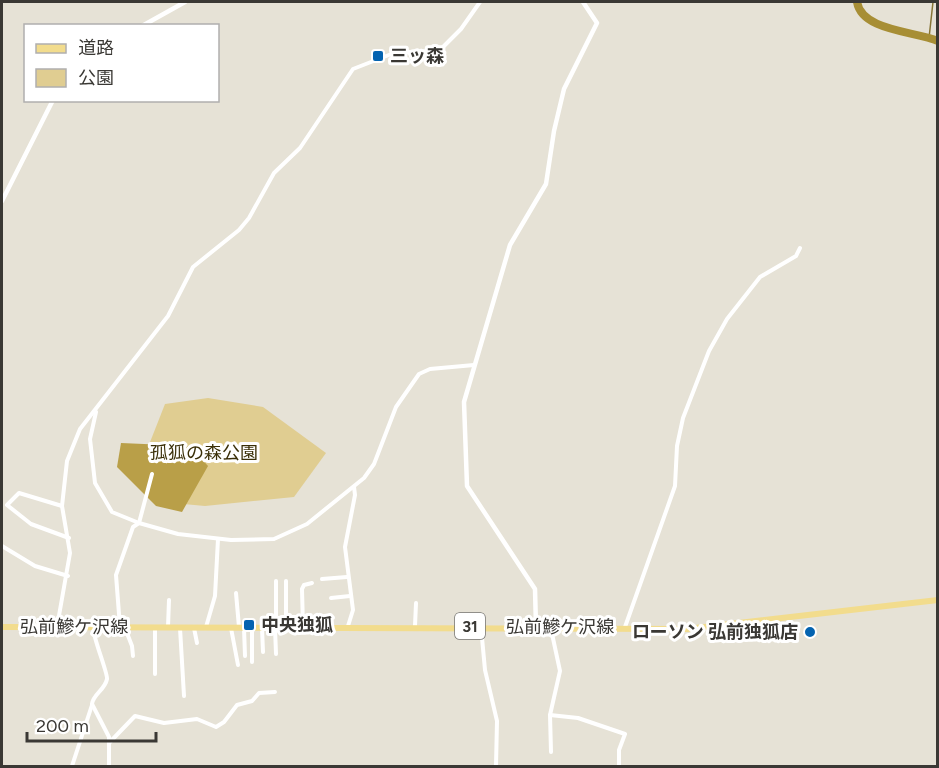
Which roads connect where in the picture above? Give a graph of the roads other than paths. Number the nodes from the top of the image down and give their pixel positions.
1 (185, 2) edge
2 (480, 2) edge
3 (583, 2) edge
4 (146, 24) edge
5 (52, 102) edge
6 (2, 201) edge
7 (800, 248) dead end
8 (474, 365) junction
9 (98, 409) junction
10 (152, 474) dead end
11 (354, 487) junction
12 (62, 506) junction
13 (139, 523) junction
14 (69, 538) junction
15 (218, 539) junction
16 (2, 549) edge
17 (68, 576) junction
18 (347, 577) junction
19 (322, 579) dead end
20 (286, 580) dead end
21 (276, 581) dead end
22 (312, 583) dead end
23 (236, 593) dead end
24 (350, 596) junction
25 (331, 598) dead end
26 (169, 600) dead end
27 (938, 600) edge
28 (416, 603) dead end
29 (348, 626) junction
30 (416, 626) junction
31 (481, 626) junction
32 (2, 627) edge
33 (57, 627) junction
34 (180, 627) junction
35 (194, 627) junction
36 (206, 627) junction
37 (231, 627) junction
38 (242, 627) junction
39 (252, 627) junction
40 (262, 627) junction
41 (276, 627) junction
42 (286, 627) junction
43 (303, 627) junction
44 (536, 627) junction
45 (551, 627) junction
46 (625, 627) junction
47 (93, 628) junction
48 (122, 628) junction
49 (155, 628) junction
50 (168, 628) junction
51 (197, 643) dead end
52 (262, 652) dead end
53 (276, 654) dead end
54 (133, 656) dead end
55 (245, 656) dead end
56 (252, 662) dead end
57 (238, 665) dead end
58 (155, 674) dead end
59 (275, 692) dead end
60 (184, 696) dead end
61 (92, 704) junction
62 (550, 715) junction
63 (110, 743) junction
64 (551, 752) dead end
65 (72, 766) edge
66 (109, 766) edge
67 (496, 766) edge
68 (619, 766) edge

1 - 4 street
2 - 9 street
3 - 8 street
5 - 6 street
7 - 46 street
8 - 11 street
8 - 44 street
9 - 12 street
9 - 13 street
10 - 13 street
11 - 15 street
11 - 18 street
12 - 14 street
12 - 14 street
13 - 15 street
13 - 48 street
14 - 17 street
15 - 36 street
16 - 17 street
17 - 33 street
18 - 19 street
18 - 24 street
20 - 42 street
21 - 41 street
22 - 43 street
23 - 38 street
24 - 25 street
24 - 29 street
26 - 50 street
27 - 46 main road, 弘前鰺ケ沢線 / 31
28 - 30 street
29 - 30 main road, 弘前鰺ケ沢線 / 31
29 - 43 main road, 弘前鰺ケ沢線 / 31
30 - 31 main road, 弘前鰺ケ沢線 / 31
31 - 44 main road, 弘前鰺ケ沢線 / 31
31 - 67 street
32 - 33 main road, 弘前鰺ケ沢線 / 31
33 - 47 main road, 弘前鰺ケ沢線 / 31
34 - 35 main road, 弘前鰺ケ沢線 / 31
34 - 50 main road, 弘前鰺ケ沢線 / 31
34 - 60 street
35 - 36 main road, 弘前鰺ケ沢線 / 31
35 - 51 street
36 - 37 main road, 弘前鰺ケ沢線 / 31
37 - 38 main road, 弘前鰺ケ沢線 / 31
37 - 57 street
38 - 39 main road, 弘前鰺ケ沢線 / 31
38 - 55 street
39 - 40 main road, 弘前鰺ケ沢線 / 31
39 - 56 street
40 - 41 main road, 弘前鰺ケ沢線 / 31
40 - 52 street
41 - 42 main road, 弘前鰺ケ沢線 / 31
41 - 53 street
42 - 43 main road, 弘前鰺ケ沢線 / 31
44 - 45 main road, 弘前鰺ケ沢線 / 31
45 - 46 main road, 弘前鰺ケ沢線 / 31
45 - 62 street
47 - 48 main road, 弘前鰺ケ沢線 / 31
47 - 61 street
48 - 49 main road, 弘前鰺ケ沢線 / 31
48 - 54 street
49 - 50 main road, 弘前鰺ケ沢線 / 31
49 - 58 street
59 - 63 street
61 - 63 street
61 - 65 street
62 - 64 street
62 - 68 street
63 - 66 street

